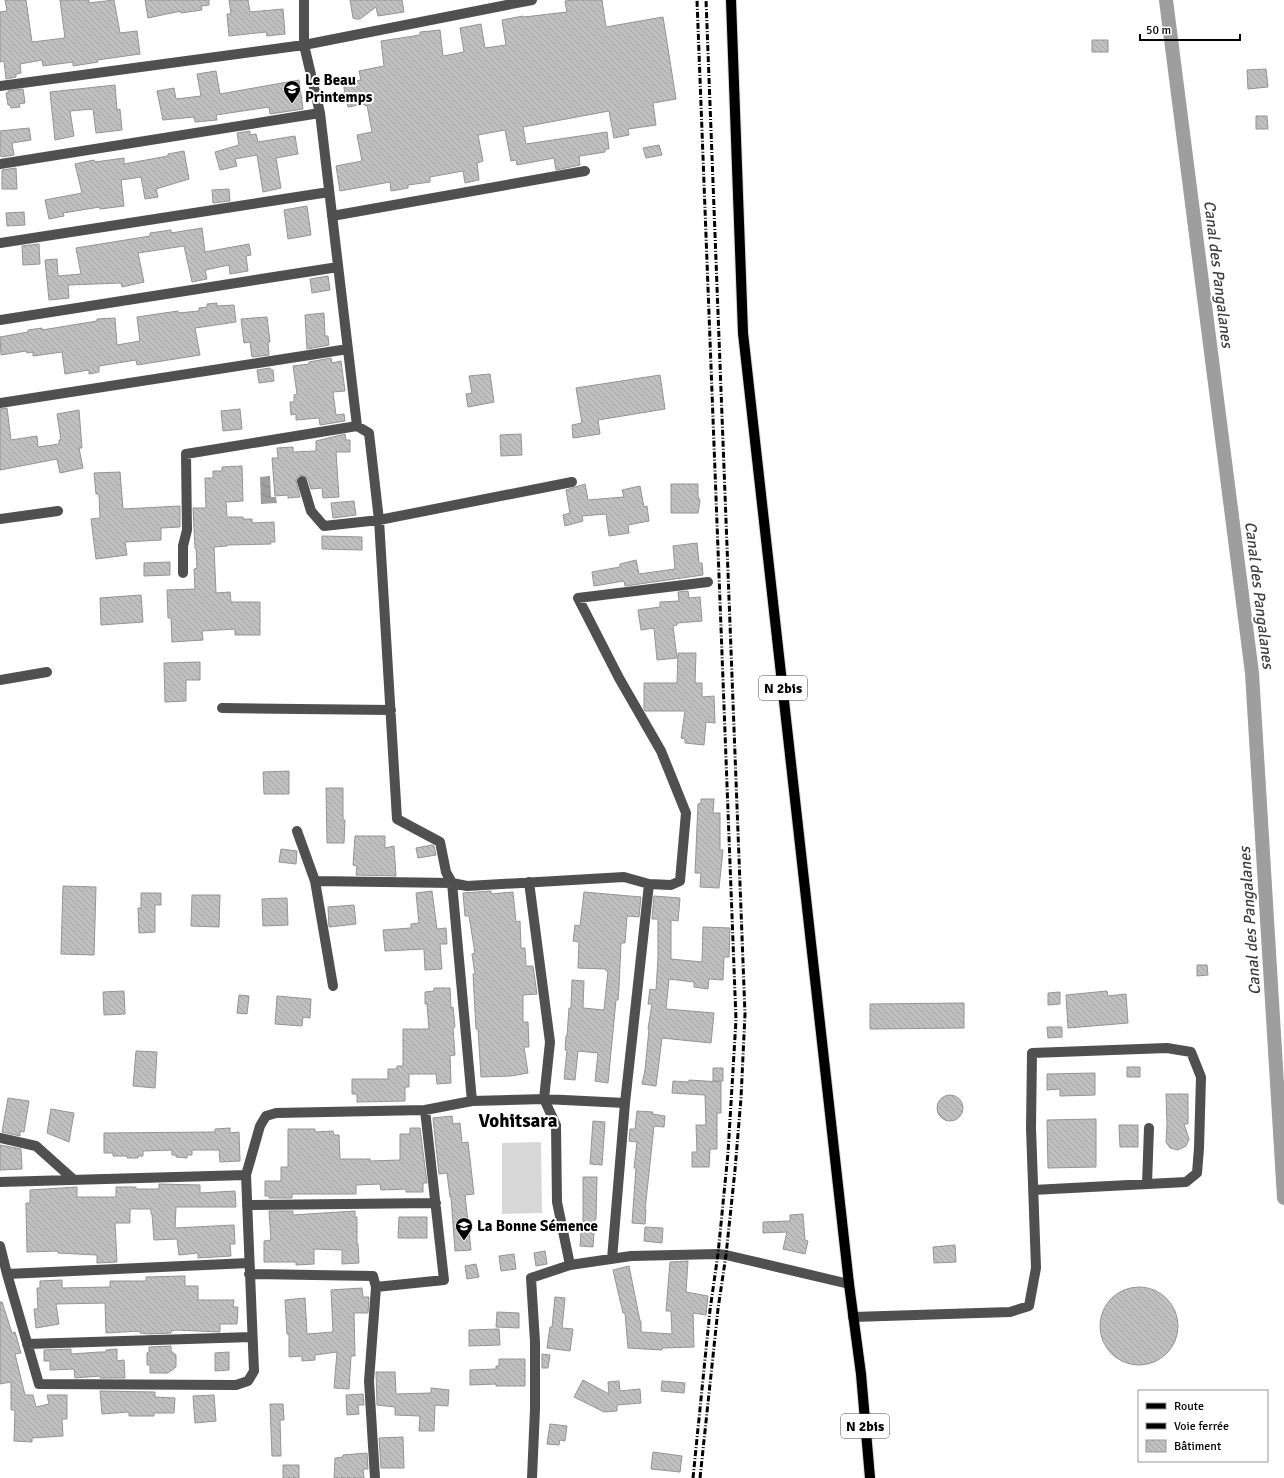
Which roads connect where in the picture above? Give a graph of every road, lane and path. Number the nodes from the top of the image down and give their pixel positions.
1 (304, 0) edge
2 (532, 0) edge
3 (731, 0) edge
4 (304, 45) junction
5 (0, 86) edge
6 (320, 113) junction
7 (0, 164) edge
8 (585, 172) dead end
9 (329, 192) junction
10 (332, 216) junction
11 (0, 243) edge
12 (338, 267) junction
13 (0, 320) edge
14 (348, 349) junction
15 (0, 403) edge
16 (357, 426) junction
17 (302, 482) dead end
18 (572, 482) dead end
19 (58, 511) dead end
20 (0, 519) edge
21 (380, 520) junction
22 (184, 573) dead end
23 (708, 582) dead end
24 (47, 672) dead end
25 (0, 680) edge
26 (222, 708) dead end
27 (391, 710) junction
28 (297, 832) dead end
29 (314, 881) junction
30 (529, 882) junction
31 (452, 883) junction
32 (649, 884) junction
33 (333, 986) dead end
34 (544, 1099) junction
35 (472, 1101) junction
36 (625, 1103) junction
37 (425, 1110) junction
38 (1149, 1128) dead end
39 (0, 1138) edge
40 (246, 1175) junction
41 (74, 1180) junction
42 (0, 1182) edge
43 (1146, 1184) junction
44 (1033, 1190) junction
45 (436, 1203) junction
46 (247, 1205) junction
47 (0, 1246) edge
48 (612, 1259) junction
49 (249, 1263) junction
50 (570, 1265) junction
51 (7, 1274) junction
52 (249, 1274) junction
53 (849, 1284) junction
54 (376, 1287) junction
55 (853, 1317) junction
56 (252, 1337) junction
57 (27, 1344) junction
58 (375, 1478) edge
59 (532, 1478) edge
60 (870, 1478) edge

1 - 4 street
2 - 4 street
3 - 53 main road, N 2bis
4 - 5 street
4 - 6 street
6 - 7 street
6 - 9 street
8 - 10 street
9 - 10 street
9 - 11 street
10 - 12 street
12 - 13 street
12 - 14 street
14 - 15 street
14 - 16 street
16 - 21 street
16 - 22 street
17 - 21 street
18 - 21 street
19 - 20 street
21 - 27 street
23 - 32 street
24 - 25 street
26 - 27 street
27 - 31 street
28 - 29 street
29 - 31 street
29 - 33 street
30 - 31 street
30 - 32 street
30 - 34 street
31 - 35 street
32 - 36 street
34 - 35 street
34 - 36 street
34 - 50 street
35 - 37 street
36 - 48 street
37 - 40 street
37 - 45 street
38 - 43 street
39 - 41 street
40 - 41 street
40 - 46 street
41 - 42 street
43 - 44 street
43 - 44 street
44 - 55 street
45 - 46 street
45 - 54 street
46 - 49 street
47 - 51 street
48 - 50 street
48 - 53 street
49 - 51 street
49 - 52 street
50 - 59 street
51 - 57 street
52 - 54 street
52 - 56 street
53 - 55 main road, N 2bis
54 - 58 street
55 - 60 main road, N 2bis
56 - 57 street
56 - 57 street

